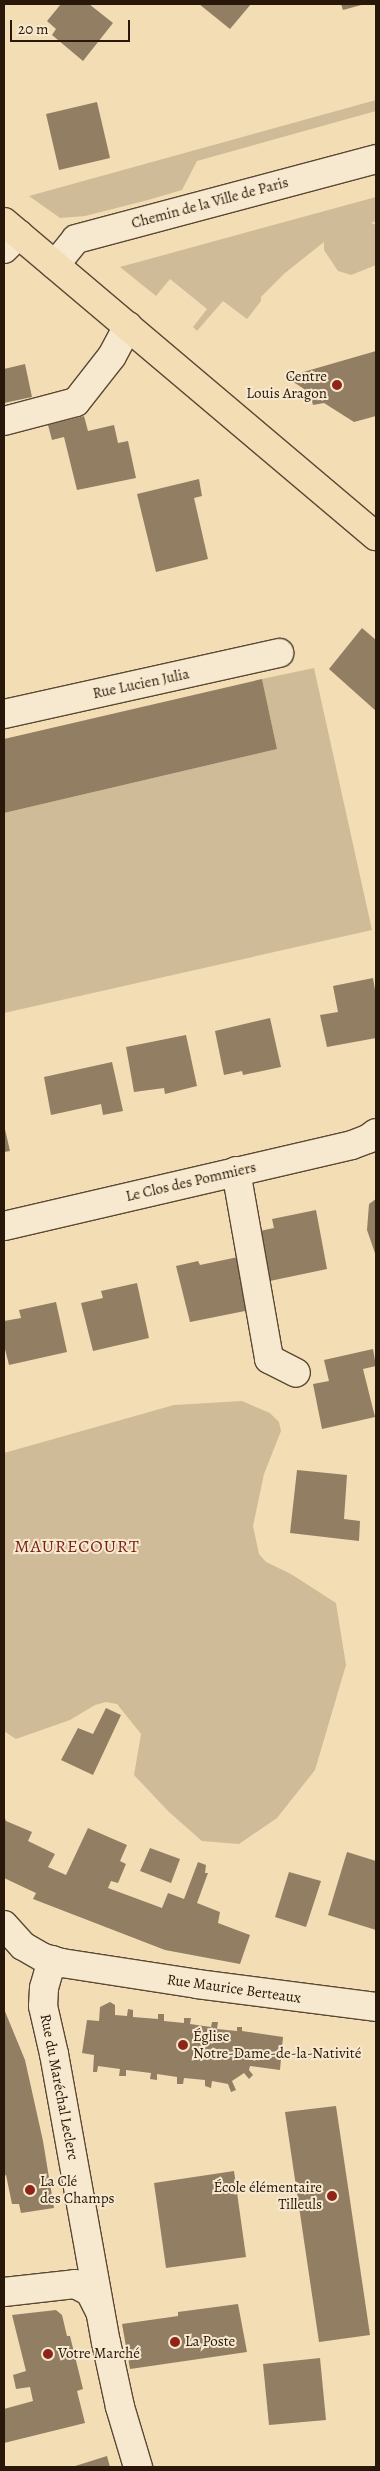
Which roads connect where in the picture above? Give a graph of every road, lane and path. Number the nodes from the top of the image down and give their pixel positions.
1 (376, 159) edge
2 (9, 235) edge
3 (55, 265) junction
4 (128, 326) junction
5 (4, 421) edge
6 (376, 536) edge
7 (279, 653) dead end
8 (4, 714) edge
9 (376, 1133) edge
10 (236, 1171) junction
11 (4, 1226) edge
12 (296, 1373) dead end
13 (4, 1926) edge
14 (52, 1960) junction
15 (376, 2007) edge
16 (88, 2244) junction
17 (63, 2285) junction
18 (4, 2292) edge
19 (100, 2312) junction
20 (138, 2467) edge

1 - 3 street, Chemin de la Ville de Paris
2 - 3 main road
3 - 4 main road
4 - 5 street
4 - 6 main road
7 - 8 street, Rue Lucien Julia
9 - 10 street, Le Clos des Pommiers
10 - 11 street, Le Clos des Pommiers
10 - 12 street
13 - 14 street, Rue Maurice Berteaux
14 - 15 street, Rue Maurice Berteaux
14 - 16 street, Rue du Maréchal Leclerc
16 - 17 street, Rue du Maréchal Leclerc
16 - 19 street, Rue du Maréchal Leclerc
17 - 18 street
17 - 19 street
19 - 20 street, Rue du Maréchal Leclerc

